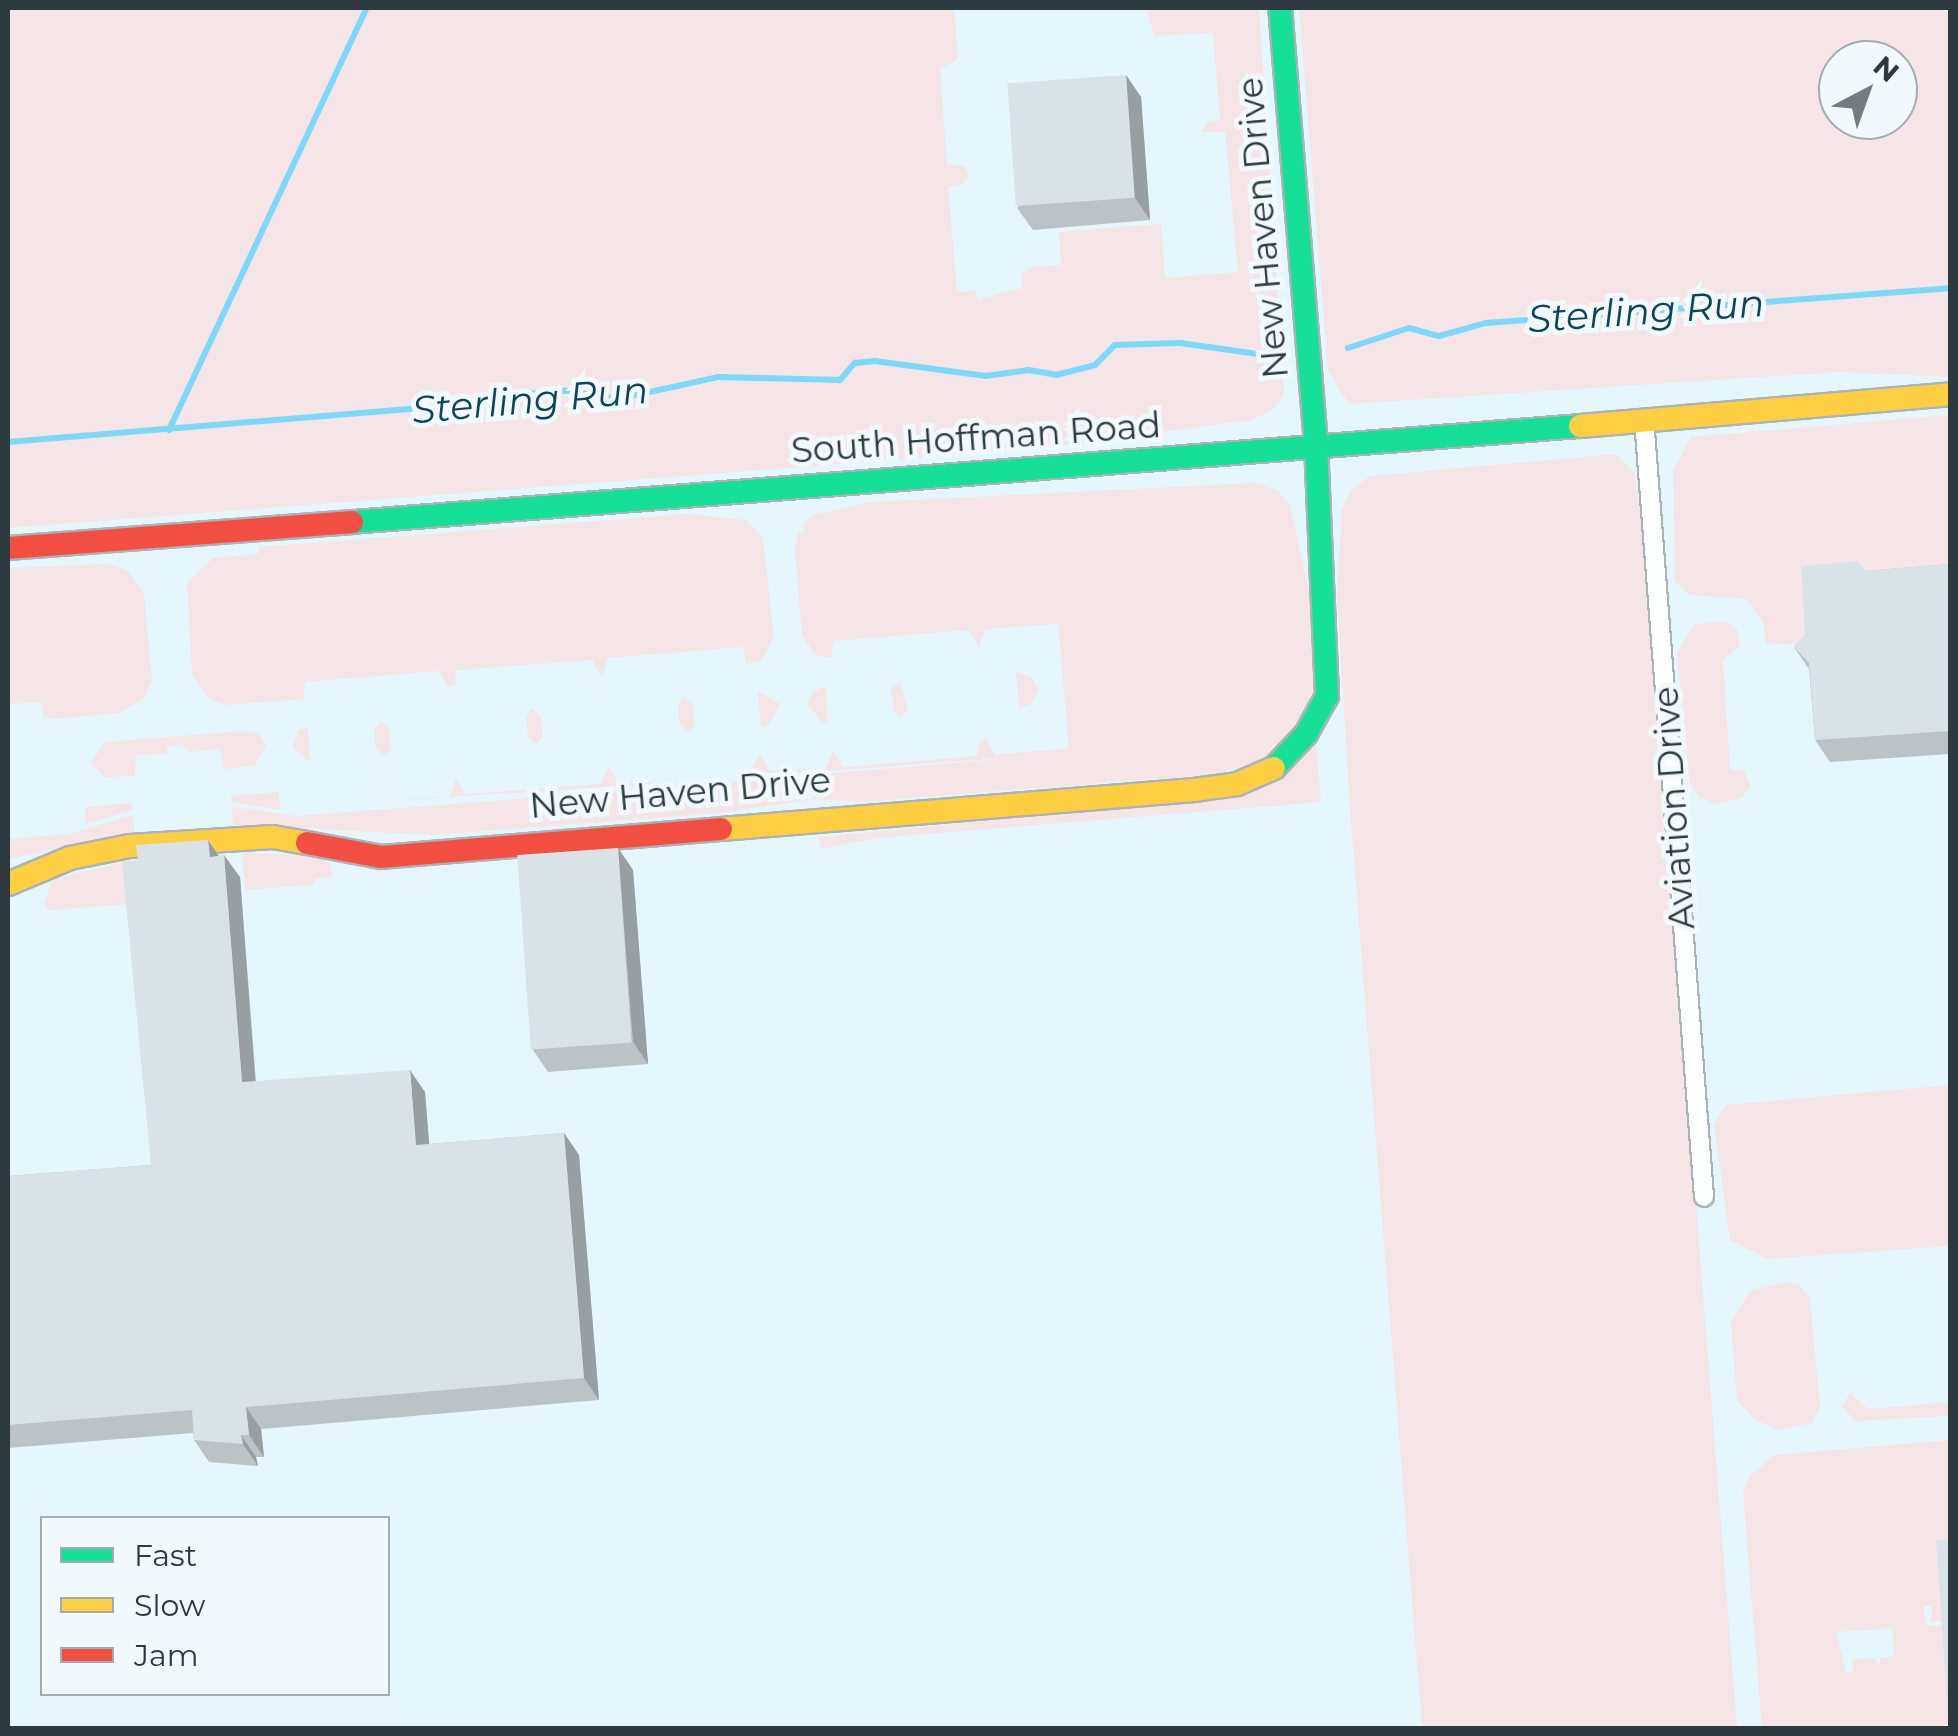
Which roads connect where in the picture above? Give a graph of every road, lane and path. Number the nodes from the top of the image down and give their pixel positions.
1 (1280, 8) edge
2 (1950, 394) edge
3 (1644, 419) junction
4 (1316, 444) junction
5 (8, 548) edge
6 (8, 884) edge
7 (1704, 1197) dead end

1 - 4 street, New Haven Drive
2 - 3 street, South Hoffman Road
3 - 4 street, South Hoffman Road
3 - 7 street, Aviation Drive
4 - 5 street, South Hoffman Road
4 - 6 street, New Haven Drive

